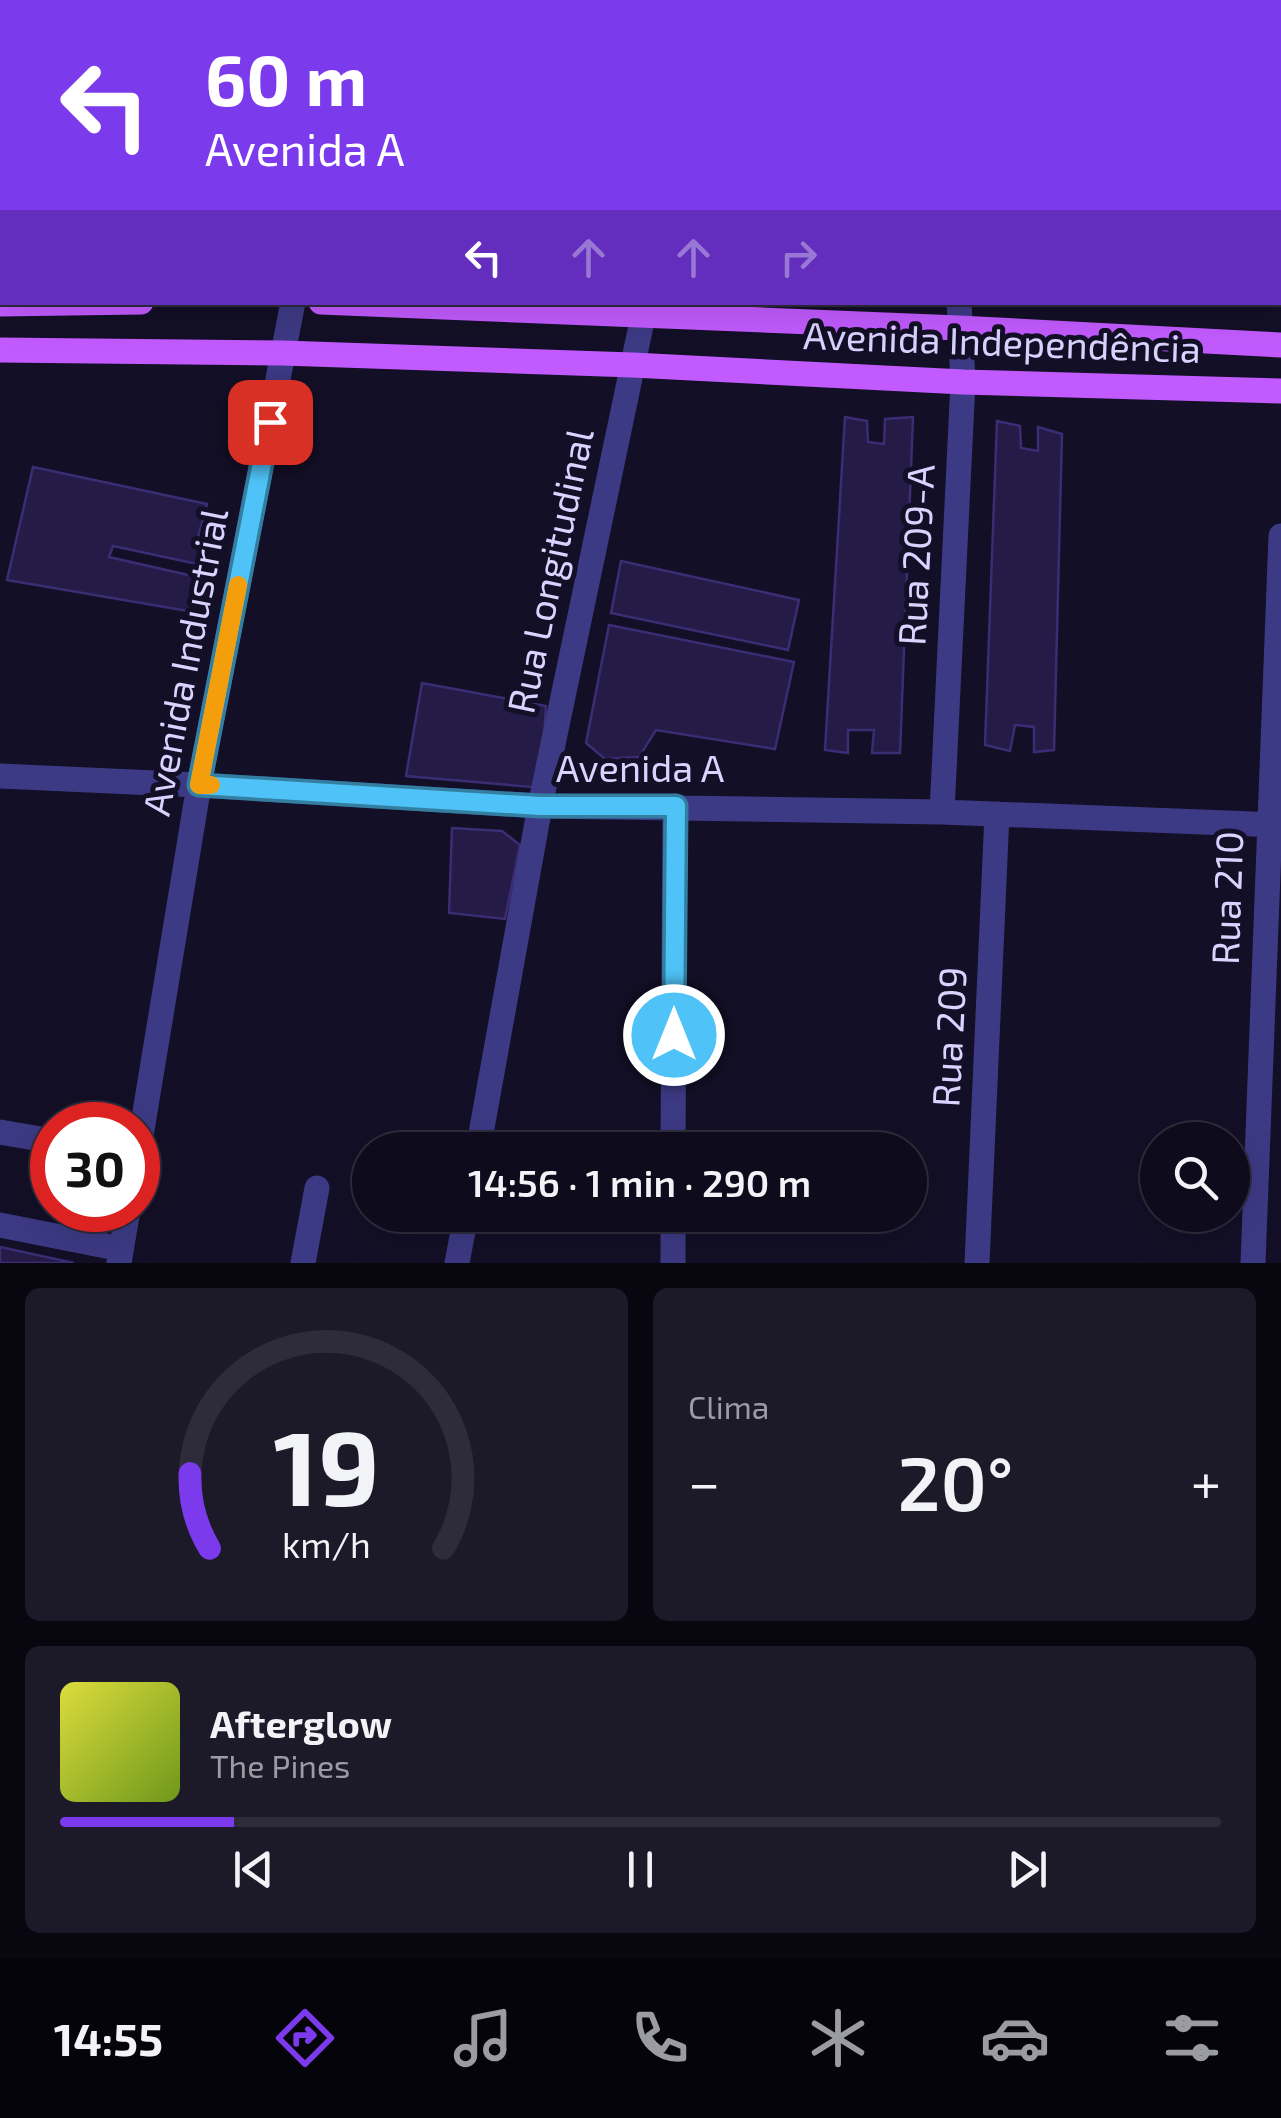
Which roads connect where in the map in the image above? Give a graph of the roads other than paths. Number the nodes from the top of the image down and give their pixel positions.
1 (292, 305) edge
2 (460, 305) edge
3 (645, 309) edge
4 (959, 315) edge
5 (1281, 345) edge
6 (0, 350) edge
7 (283, 353) junction
8 (634, 364) junction
9 (963, 382) junction
10 (1281, 391) edge
11 (1281, 536) edge
12 (0, 776) edge
13 (199, 785) junction
14 (540, 806) junction
15 (676, 806) junction
16 (942, 812) junction
17 (998, 814) junction
18 (1274, 825) edge
19 (147, 1102) edge
20 (0, 1132) edge
21 (481, 1132) edge
22 (673, 1132) edge
23 (30, 1137) edge
24 (317, 1188) dead end
25 (0, 1226) edge
26 (463, 1232) edge
27 (673, 1232) edge
28 (120, 1256) edge
29 (303, 1263) edge
30 (458, 1263) edge
31 (672, 1263) edge
32 (976, 1263) edge
33 (1253, 1263) edge

1 - 7 street, Avenida Industrial
2 - 3 main road, Avenida Independência
3 - 4 main road, Avenida Independência
3 - 8 street, Rua Longitudinal
4 - 5 main road, Avenida Independência
4 - 9 street, Rua 209-A
6 - 7 main road, Avenida Independência
7 - 8 main road, Avenida Independência
7 - 13 street, Avenida Industrial
8 - 9 main road, Avenida Independência
8 - 14 street, Rua Longitudinal
9 - 10 main road, Avenida Independência
9 - 16 street, Rua 209-A
11 - 18 street, Rua 210
12 - 13 street, Avenida A
13 - 14 street, Avenida A
13 - 19 street, Avenida Industrial
14 - 15 street, Avenida A
14 - 21 street, Rua Longitudinal
15 - 16 street, Avenida A
15 - 22 street
16 - 17 street, Avenida A
17 - 18 street, Avenida A
17 - 32 street, Rua 209
18 - 33 street, Rua 210
20 - 23 street
24 - 29 street
25 - 28 street
26 - 30 street
27 - 31 street

